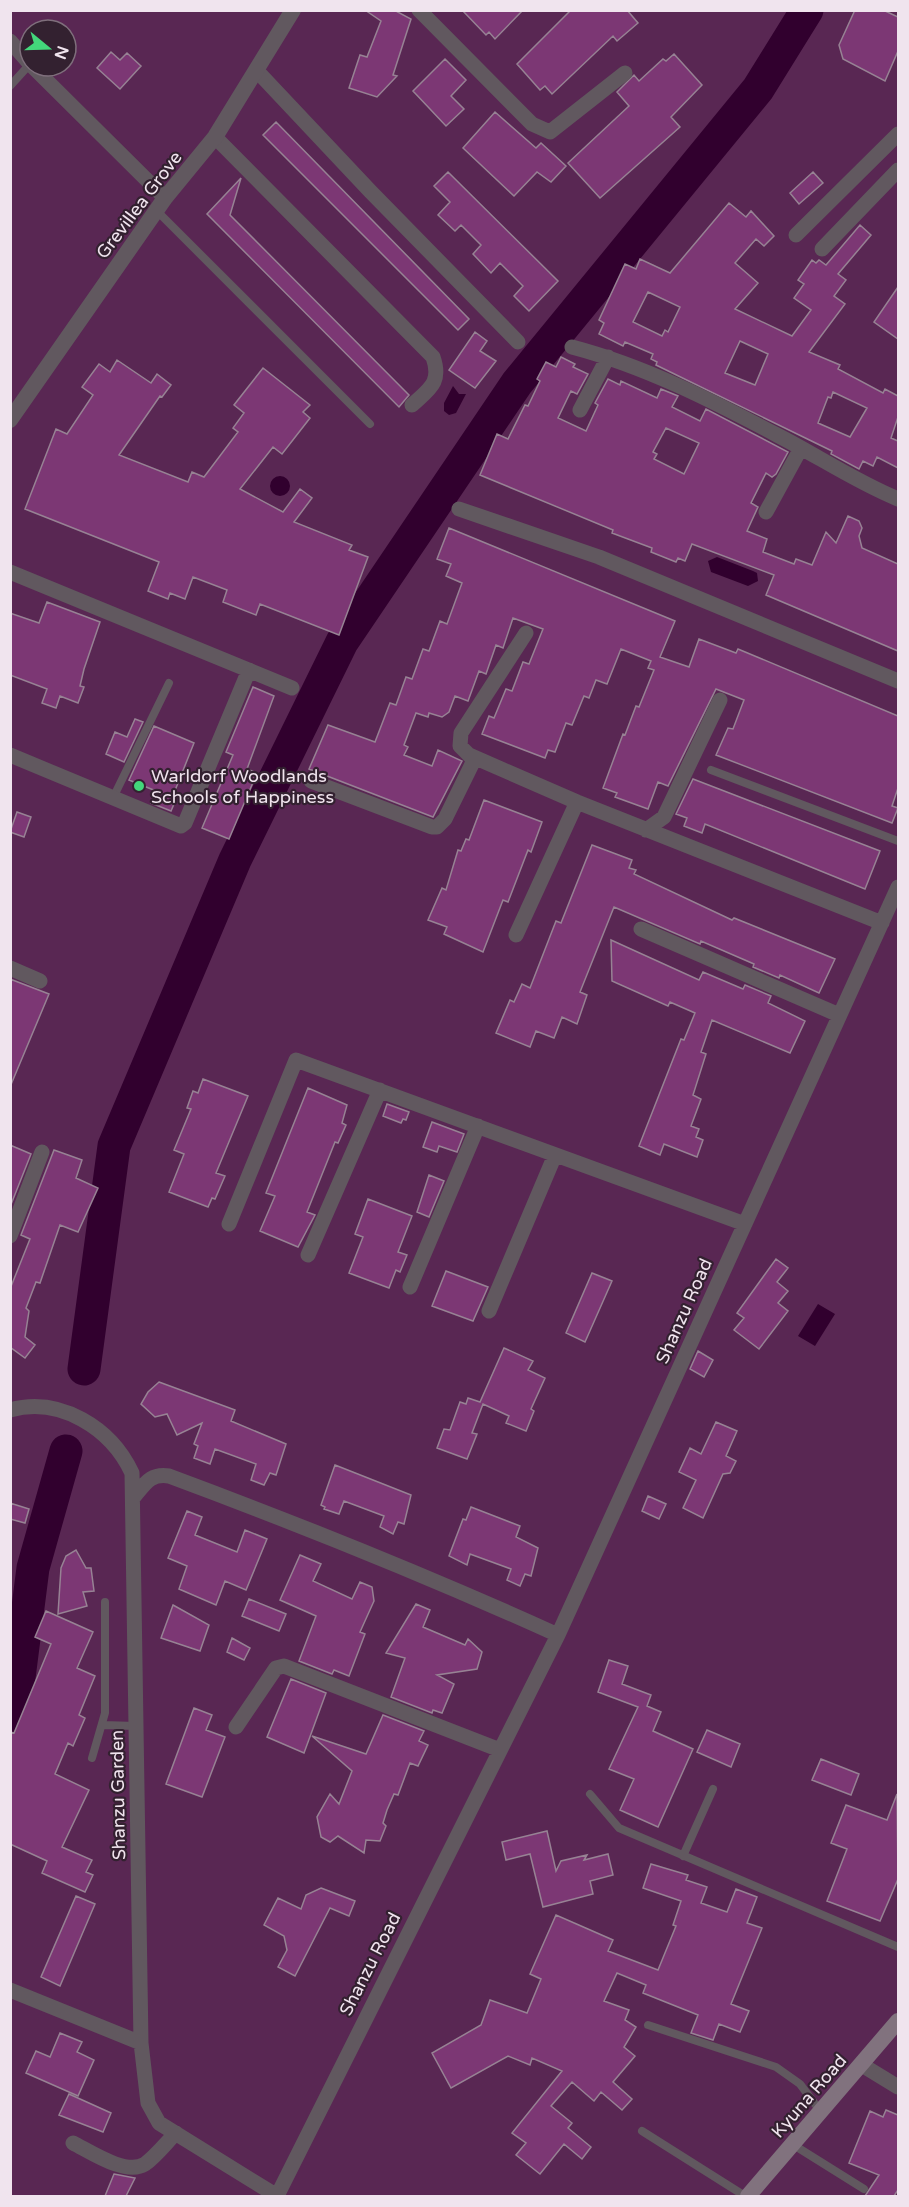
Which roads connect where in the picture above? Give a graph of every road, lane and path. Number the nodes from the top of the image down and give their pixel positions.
1 (293, 10) edge
2 (419, 10) edge
3 (257, 71) junction
4 (625, 73) dead end
5 (43, 78) edge
6 (898, 134) edge
7 (215, 137) junction
8 (898, 171) edge
9 (160, 204) junction
10 (796, 235) dead end
11 (822, 249) dead end
12 (518, 342) dead end
13 (572, 347) dead end
14 (608, 357) junction
15 (412, 405) dead end
16 (580, 410) dead end
17 (10, 420) edge
18 (370, 424) dead end
19 (801, 448) junction
20 (898, 499) edge
21 (459, 509) dead end
22 (766, 512) dead end
23 (10, 572) edge
24 (526, 633) dead end
25 (249, 670) junction
26 (898, 681) edge
27 (169, 683) dead end
28 (292, 688) dead end
29 (720, 700) dead end
30 (10, 755) edge
31 (475, 758) junction
32 (711, 770) dead end
33 (311, 781) dead end
34 (113, 798) junction
35 (577, 802) junction
36 (646, 830) junction
37 (898, 841) edge
38 (898, 887) edge
39 (882, 923) junction
40 (641, 929) dead end
41 (516, 935) dead end
42 (10, 968) edge
43 (40, 981) dead end
44 (839, 1015) junction
45 (380, 1090) junction
46 (478, 1126) junction
47 (42, 1152) dead end
48 (555, 1155) junction
49 (230, 1224) dead end
50 (745, 1224) junction
51 (11, 1233) edge
52 (308, 1255) dead end
53 (410, 1287) dead end
54 (489, 1311) dead end
55 (10, 1410) edge
56 (133, 1498) junction
57 (105, 1602) dead end
58 (558, 1635) junction
59 (103, 1725) junction
60 (136, 1726) junction
61 (236, 1727) dead end
62 (500, 1750) junction
63 (92, 1758) dead end
64 (713, 1789) dead end
65 (590, 1794) dead end
66 (683, 1856) junction
67 (898, 1947) edge
68 (10, 1990) edge
69 (898, 2021) edge
70 (648, 2025) dead end
71 (141, 2043) junction
72 (862, 2065) junction
73 (898, 2087) edge
74 (821, 2112) junction
75 (642, 2131) dead end
76 (176, 2133) junction
77 (73, 2144) dead end
78 (792, 2144) junction
79 (864, 2189) dead end
80 (277, 2196) edge
81 (746, 2196) edge

1 - 3 street, Grevillea Grove
2 - 4 street
3 - 7 street, Grevillea Grove
3 - 12 street
5 - 9 street
6 - 10 street
7 - 9 street, Grevillea Grove
7 - 15 street
8 - 11 street
9 - 17 street, Grevillea Grove
9 - 18 lane
13 - 14 street
14 - 16 street
14 - 19 street
19 - 20 street
19 - 22 street
21 - 26 street
23 - 25 street
24 - 31 street
25 - 28 street
25 - 34 street
27 - 34 lane
29 - 36 street
30 - 34 street
31 - 33 street
31 - 35 street
32 - 37 lane
35 - 36 street
35 - 41 street
36 - 39 street
38 - 39 street, Shanzu Road
39 - 44 street, Shanzu Road
40 - 44 street
42 - 43 street
44 - 50 street, Shanzu Road
45 - 46 street
45 - 49 street
45 - 52 street
46 - 48 street
46 - 53 street
47 - 51 street
48 - 50 street
48 - 54 street
50 - 58 street, Shanzu Road
55 - 56 street, Shanzu Garden
56 - 58 street
56 - 60 street, Shanzu Garden
57 - 59 lane
58 - 62 street, Shanzu Road
59 - 60 lane
59 - 63 lane
60 - 71 street, Shanzu Garden
61 - 62 street
62 - 80 street, Shanzu Road
64 - 66 lane
65 - 66 lane
66 - 67 lane
68 - 71 street
69 - 72 main road, Kyuna Road
70 - 74 lane
71 - 76 street, Shanzu Garden
72 - 73 street
72 - 74 main road, Kyuna Road
74 - 78 main road, Kyuna Road
75 - 81 lane
76 - 77 street
76 - 80 street, Shanzu Garden
78 - 79 lane
78 - 81 main road, Kyuna Road

